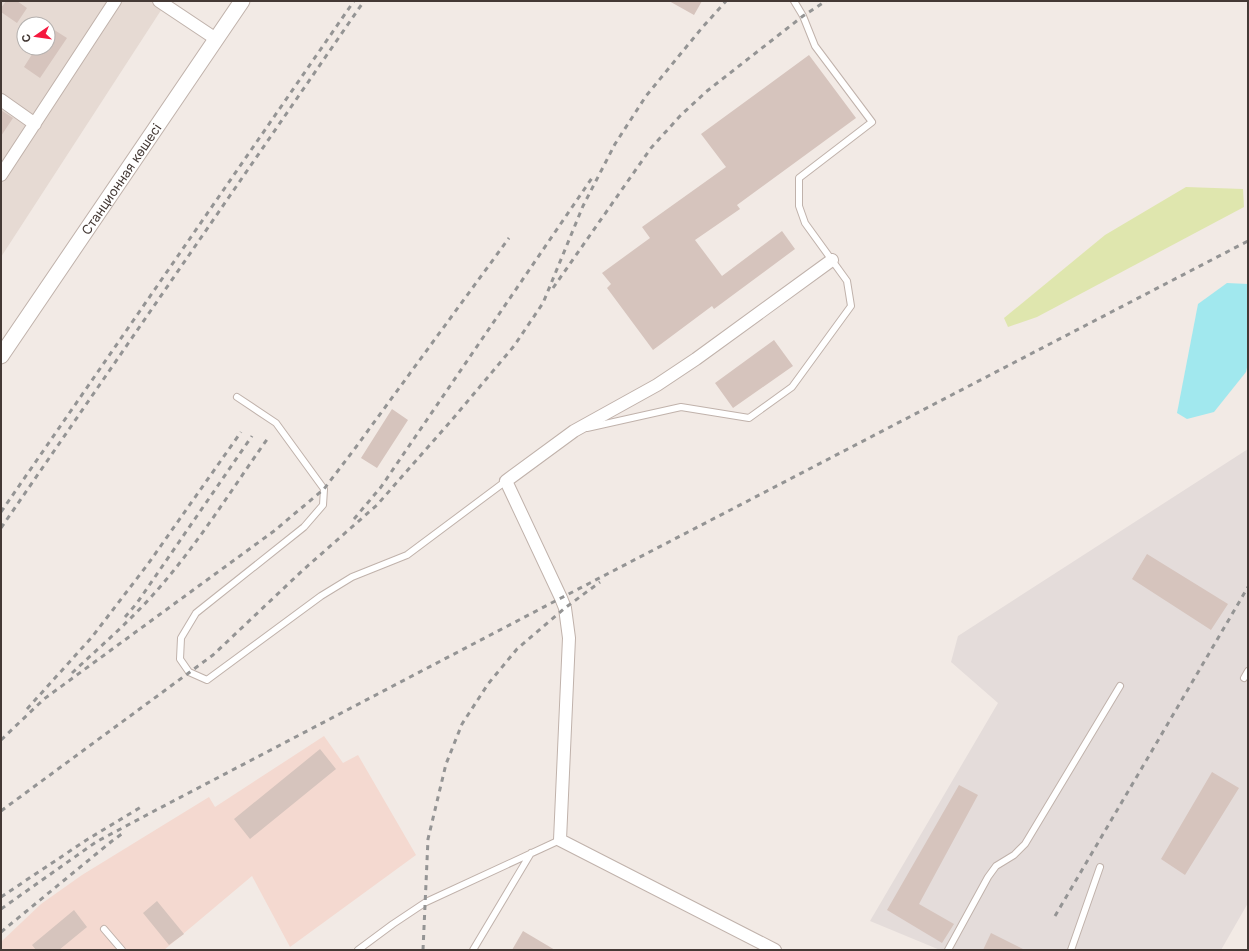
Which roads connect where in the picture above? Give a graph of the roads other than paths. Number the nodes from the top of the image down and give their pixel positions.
1 (115, 1) edge
2 (160, 1) edge
3 (242, 1) edge
4 (794, 1) edge
5 (216, 39) junction
6 (1, 100) edge
7 (35, 124) junction
8 (1, 175) edge
9 (832, 260) junction
10 (1, 356) edge
11 (237, 397) dead end
12 (574, 431) junction
13 (506, 481) junction
14 (1248, 671) edge
15 (1244, 678) dead end
16 (1120, 686) dead end
17 (560, 840) junction
18 (531, 853) junction
19 (1100, 867) dead end
20 (104, 929) dead end
21 (122, 950) edge
22 (358, 950) edge
23 (473, 950) edge
24 (775, 950) edge
25 (948, 950) edge
26 (1071, 950) edge

1 - 7 street
2 - 5 street
3 - 5 street, Станционная көшесі
4 - 9 lane
5 - 10 street, Станционная көшесі
6 - 7 street
7 - 8 street
9 - 12 street
9 - 12 lane
11 - 13 lane
12 - 13 street
13 - 17 street
14 - 15 lane
16 - 25 lane
17 - 18 lane
17 - 24 street
18 - 22 lane
18 - 23 lane
19 - 26 lane
20 - 21 lane

